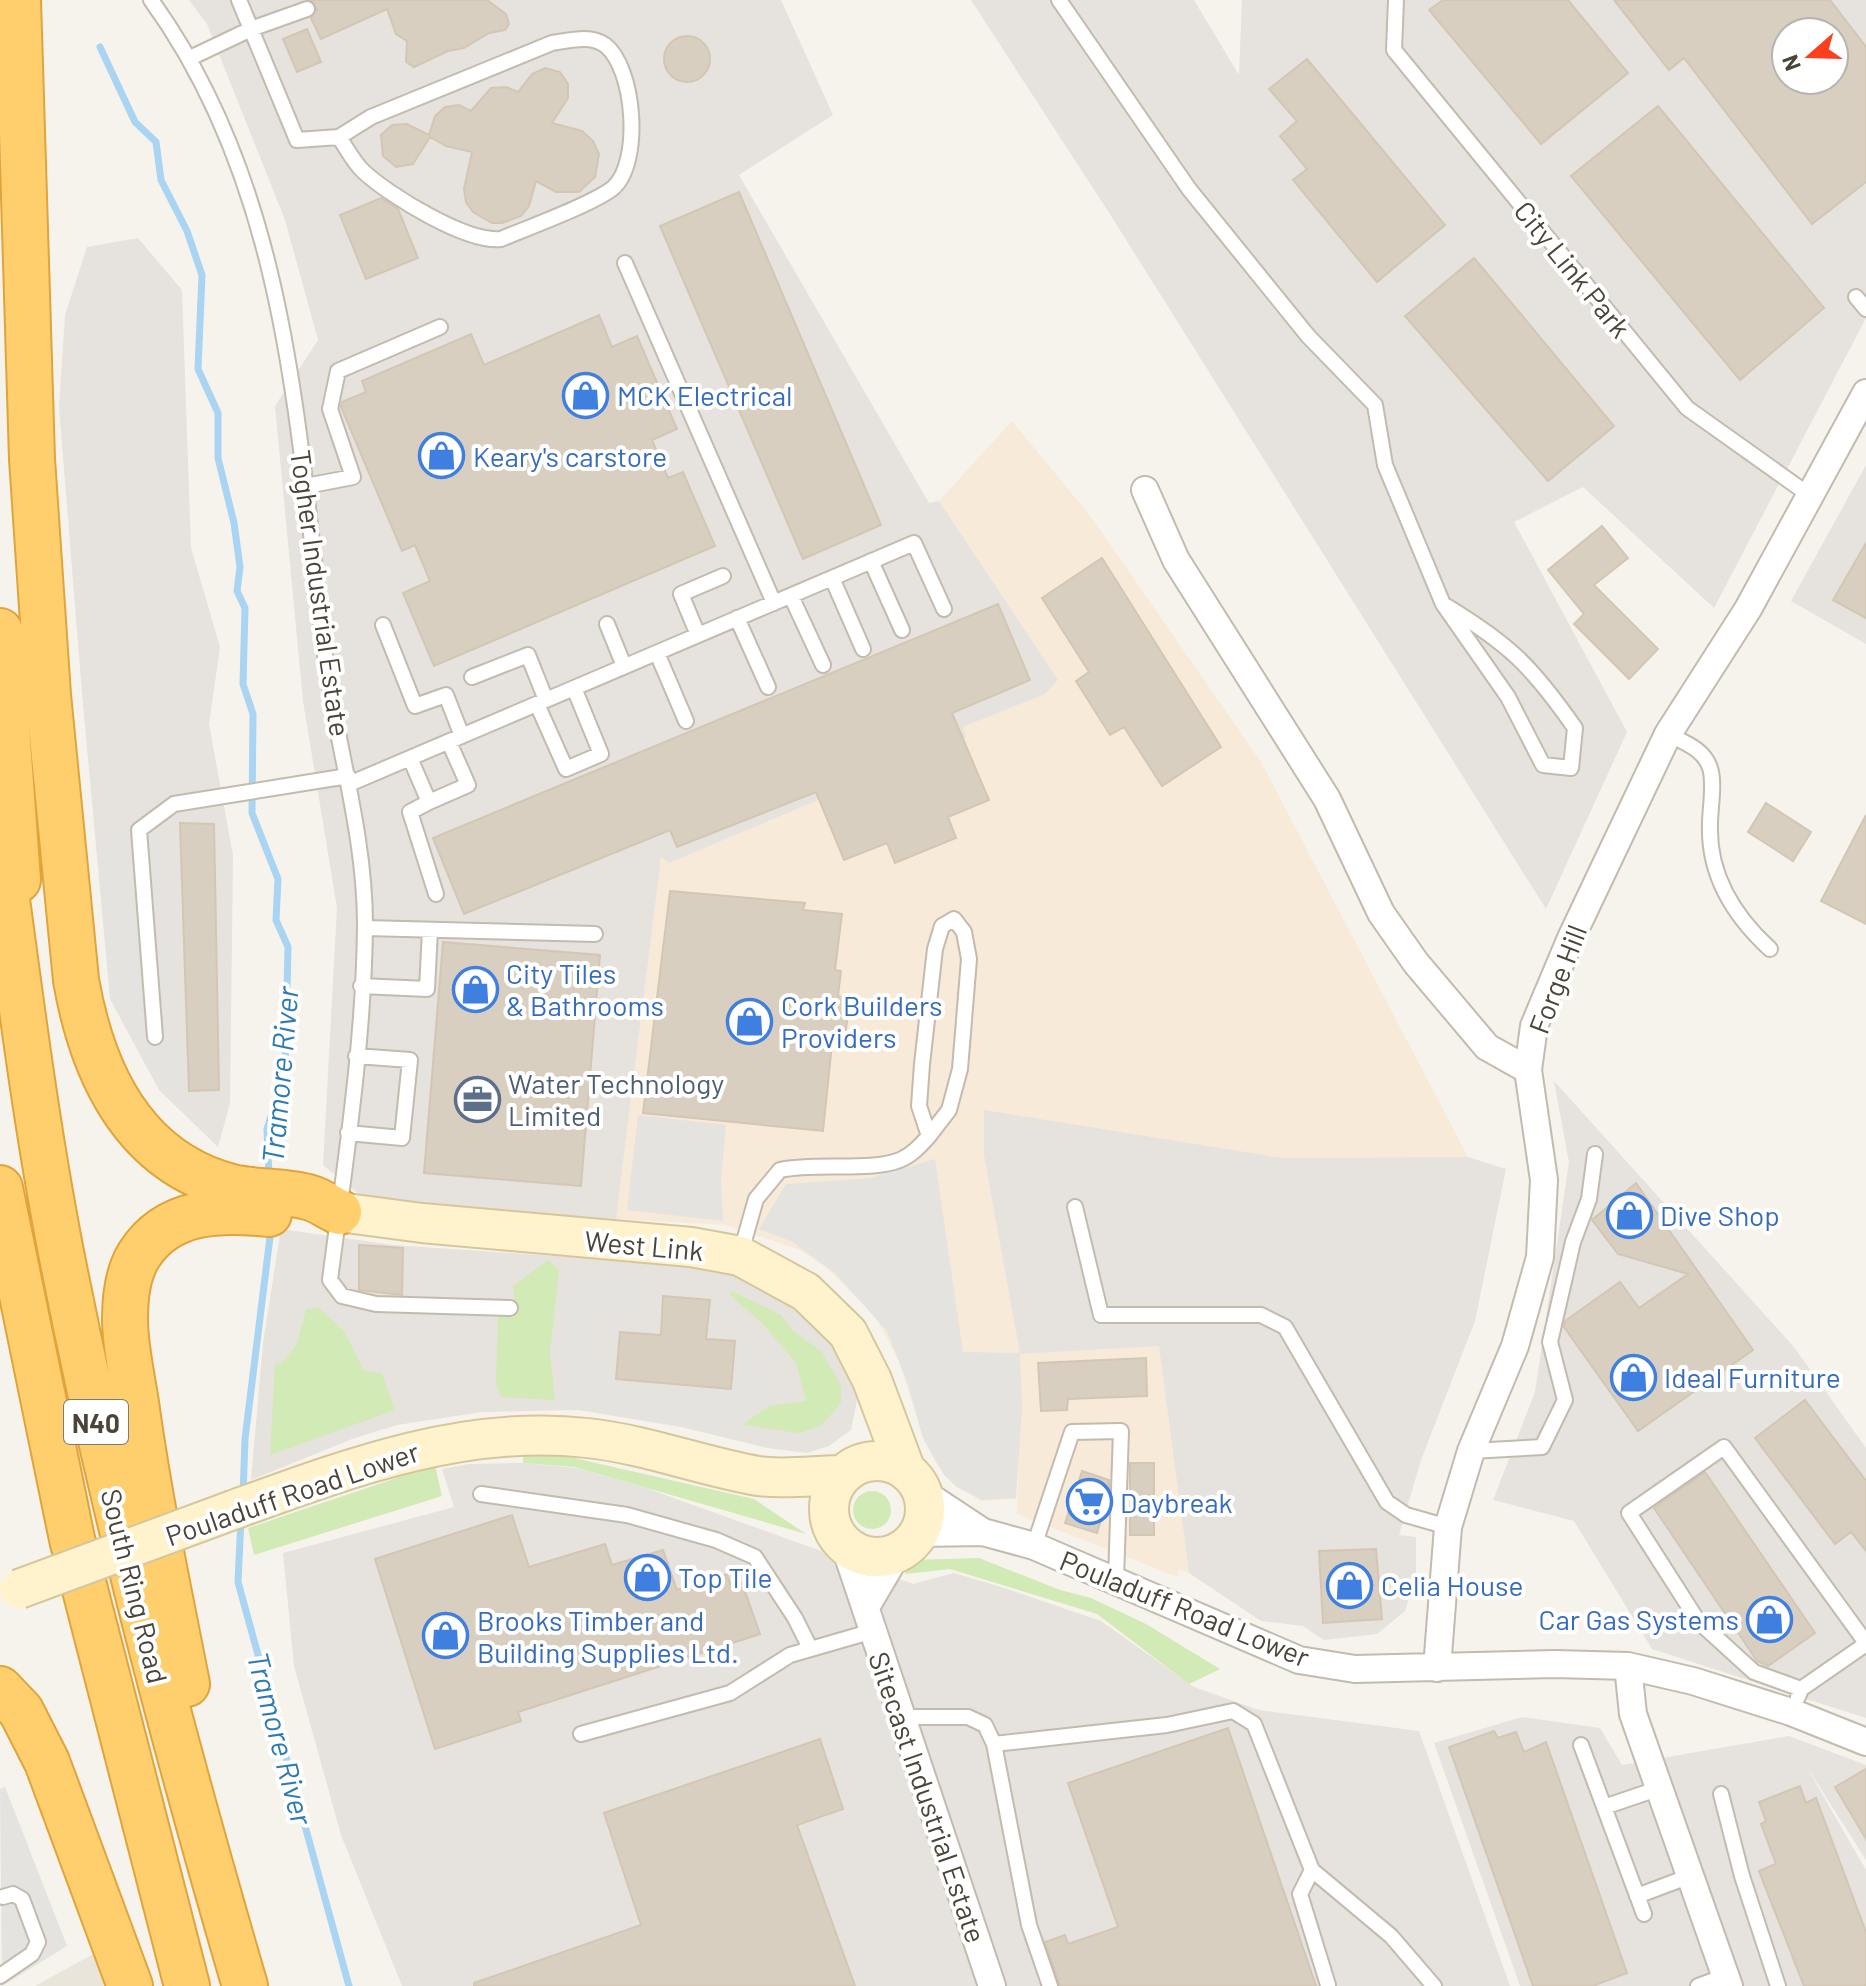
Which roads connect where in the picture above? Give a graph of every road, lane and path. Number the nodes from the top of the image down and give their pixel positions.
1 (18, 0) edge
2 (151, 0) edge
3 (239, 0) edge
4 (1059, 0) edge
5 (1396, 0) edge
6 (307, 9) dead end
7 (251, 29) junction
8 (190, 58) junction
9 (339, 137) junction
10 (625, 263) dead end
11 (1856, 297) dead end
12 (1866, 309) edge
13 (440, 327) dead end
14 (1866, 393) edge
15 (306, 486) junction
16 (1145, 490) dead end
17 (1812, 497) junction
18 (871, 561) junction
19 (723, 576) dead end
20 (832, 578) junction
21 (791, 596) junction
22 (774, 603) junction
23 (1443, 604) junction
24 (944, 609) dead end
25 (737, 618) junction
26 (607, 624) dead end
27 (383, 625) dead end
28 (902, 630) dead end
29 (0, 631) edge
30 (698, 635) junction
31 (863, 649) dead end
32 (657, 653) junction
33 (823, 665) dead end
34 (624, 666) junction
35 (472, 677) dead end
36 (768, 687) dead end
37 (574, 688) junction
38 (542, 702) junction
39 (686, 721) dead end
40 (1668, 734) junction
41 (456, 739) junction
42 (410, 758) junction
43 (349, 780) junction
44 (429, 802) junction
45 (0, 848) edge
46 (436, 894) dead end
47 (365, 928) junction
48 (430, 930) junction
49 (595, 934) dead end
50 (1770, 949) dead end
51 (361, 986) junction
52 (155, 1037) dead end
53 (356, 1056) junction
54 (1528, 1070) junction
55 (35, 1105) junction
56 (348, 1133) junction
57 (929, 1136) junction
58 (1595, 1154) dead end
59 (0, 1188) edge
60 (1075, 1207) dead end
61 (339, 1212) junction
62 (740, 1256) junction
63 (510, 1308) dead end
64 (879, 1402) junction
65 (1471, 1451) junction
66 (849, 1470) junction
67 (761, 1476) junction
68 (913, 1481) junction
69 (481, 1494) dead end
70 (1448, 1527) junction
71 (983, 1532) junction
72 (838, 1536) junction
73 (908, 1542) junction
74 (1034, 1546) junction
75 (1116, 1579) junction
76 (6, 1594) edge
77 (870, 1619) junction
78 (1866, 1643) edge
79 (810, 1648) junction
80 (1628, 1666) junction
81 (1437, 1668) junction
82 (0, 1689) edge
83 (1796, 1700) junction
84 (901, 1717) junction
85 (581, 1734) dead end
86 (1866, 1742) edge
87 (994, 1744) junction
88 (1581, 1745) dead end
89 (1657, 1789) junction
90 (1721, 1794) dead end
91 (1604, 1807) junction
92 (1312, 1870) junction
93 (1690, 1876) junction
94 (1637, 1896) junction
95 (3, 1897) dead end
96 (1644, 1914) dead end
97 (0, 1976) edge
98 (1727, 1981) edge
99 (1328, 1985) edge
100 (130, 1986) edge
101 (187, 1986) edge
102 (246, 1986) edge
103 (992, 1986) edge
104 (1050, 1986) edge
105 (1434, 1986) edge
106 (1698, 1986) edge
107 (1778, 1986) edge

1 - 61 highway
2 - 8 lane, Togher Industrial Estate
3 - 7 lane
4 - 23 lane
5 - 17 lane, City Link Park
6 - 7 lane
7 - 8 lane
7 - 9 lane
8 - 15 lane, Togher Industrial Estate
9 - 9 lane
10 - 22 lane
11 - 12 lane
13 - 15 lane
14 - 17 street, Forge Hill
15 - 43 lane, Togher Industrial Estate
16 - 54 street
17 - 40 street, Forge Hill
18 - 20 lane
18 - 24 lane
18 - 28 lane
19 - 30 lane
20 - 21 lane
20 - 31 lane
21 - 22 lane
21 - 33 lane
22 - 25 lane
23 - 23 lane
25 - 30 lane
25 - 36 lane
26 - 34 lane
27 - 41 lane
29 - 55 highway
30 - 32 lane
32 - 34 lane
32 - 39 lane
34 - 37 lane
35 - 38 lane
37 - 38 lane
37 - 38 lane
38 - 41 lane
40 - 50 lane
40 - 54 street, Forge Hill
41 - 42 lane
41 - 44 lane
42 - 43 lane
42 - 44 lane
43 - 47 lane, Togher Industrial Estate
43 - 52 lane
44 - 46 lane
45 - 55 highway, South Ring Road / N40
47 - 48 lane
47 - 51 lane, Togher Industrial Estate
48 - 49 lane
48 - 51 lane
51 - 53 lane, Togher Industrial Estate
53 - 56 lane, Togher Industrial Estate
53 - 56 lane
54 - 65 street, Forge Hill
55 - 102 highway, South Ring Road / N40
56 - 61 lane, Togher Industrial Estate
57 - 57 lane
57 - 62 lane
58 - 65 lane
59 - 101 highway, South Ring Road / N40
60 - 70 lane
61 - 62 street, West Link
61 - 63 lane, Togher Industrial Estate
61 - 102 highway
62 - 64 street, West Link
64 - 66 street
64 - 68 street, West Link
65 - 70 street, Forge Hill
66 - 67 street, Pouladuff Road Lower
66 - 68 street, Pouladuff Road Lower
66 - 72 street
67 - 72 street, Pouladuff Road Lower
67 - 76 street, Pouladuff Road Lower, bridge
68 - 71 street, Pouladuff Road Lower
68 - 73 street
69 - 79 lane
70 - 81 street, Forge Hill
71 - 73 street, Pouladuff Road Lower
71 - 74 street, Pouladuff Road Lower
72 - 73 street, Pouladuff Road Lower
72 - 77 street, Sitecast Industrial Estate
73 - 77 street
74 - 75 street, Pouladuff Road Lower
74 - 75 lane
75 - 81 street, Pouladuff Road Lower
77 - 79 lane
77 - 84 street, Sitecast Industrial Estate
78 - 83 lane
78 - 83 lane
79 - 85 lane
80 - 81 street, Pouladuff Road Lower
80 - 83 street, Pouladuff Road Lower
80 - 89 street
82 - 100 highway
83 - 86 street, Pouladuff Road Lower
84 - 87 lane
84 - 103 street, Sitecast Industrial Estate
87 - 92 lane
87 - 104 lane
88 - 91 lane
89 - 91 lane
89 - 93 street
90 - 107 lane
91 - 94 lane
92 - 99 lane
92 - 105 lane
93 - 94 lane
93 - 98 street
94 - 96 lane
95 - 97 lane
98 - 106 lane

